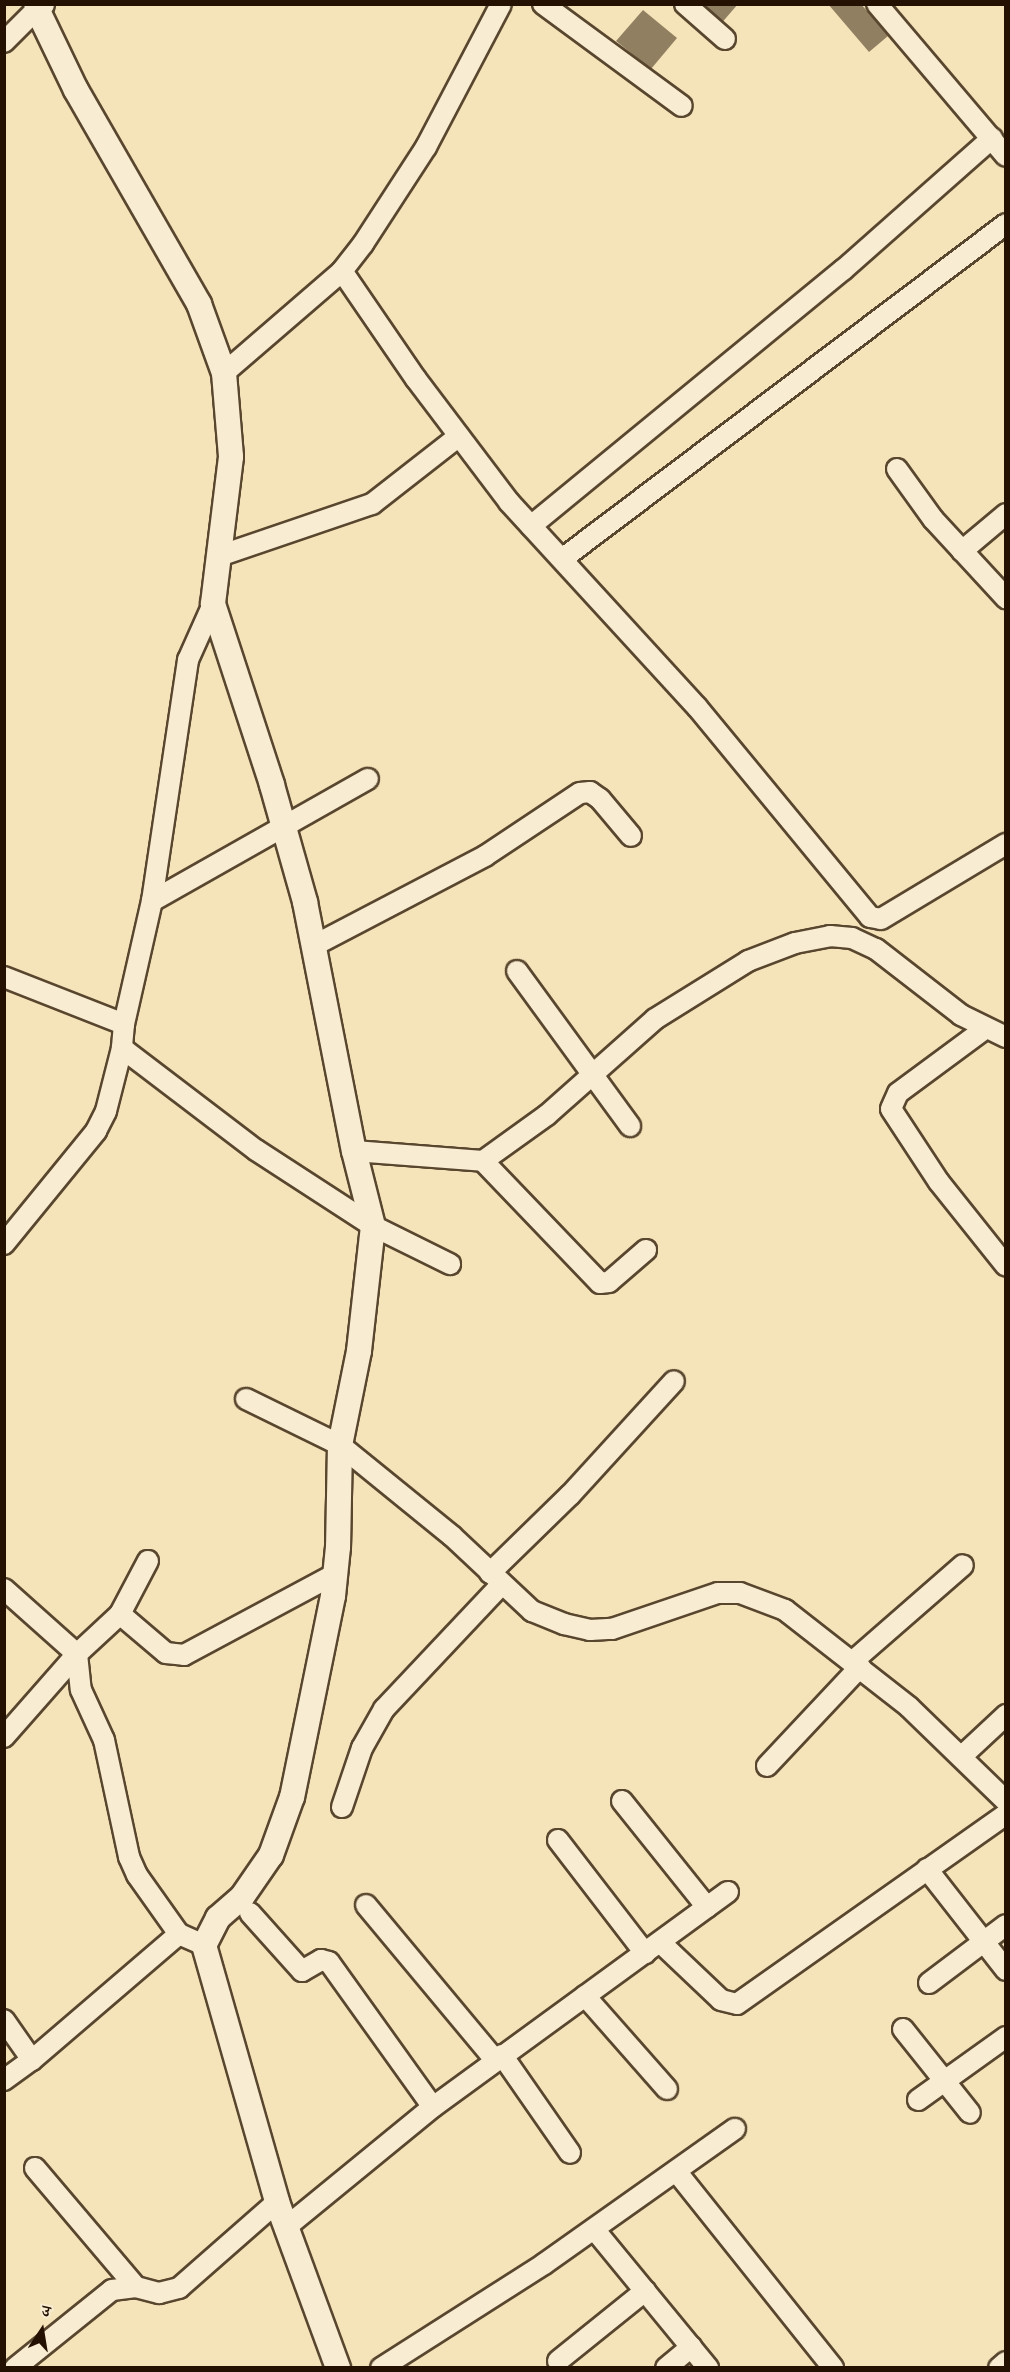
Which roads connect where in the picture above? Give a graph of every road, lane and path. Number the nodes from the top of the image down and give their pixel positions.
1 (501, 4) edge
2 (543, 4) edge
3 (685, 4) edge
4 (877, 4) edge
5 (37, 6) edge
6 (725, 39) dead end
7 (4, 42) edge
8 (682, 106) dead end
9 (992, 138) junction
10 (1005, 156) edge
11 (1005, 224) edge
12 (342, 271) junction
13 (224, 373) junction
14 (459, 436) junction
15 (897, 470) dead end
16 (1005, 514) edge
17 (531, 526) junction
18 (963, 551) junction
19 (219, 556) junction
20 (562, 559) junction
21 (1005, 598) edge
22 (213, 604) junction
23 (368, 779) dead end
24 (284, 828) junction
25 (630, 836) dead end
26 (1005, 844) edge
27 (152, 901) junction
28 (875, 920) junction
29 (852, 938) junction
30 (315, 945) junction
31 (517, 971) dead end
32 (4, 977) edge
33 (124, 1024) junction
34 (986, 1028) junction
35 (1005, 1037) edge
36 (122, 1048) junction
37 (592, 1071) junction
38 (630, 1126) dead end
39 (354, 1151) junction
40 (483, 1161) junction
41 (373, 1226) junction
42 (4, 1244) edge
43 (646, 1250) dead end
44 (450, 1264) dead end
45 (1005, 1266) edge
46 (674, 1382) dead end
47 (246, 1399) dead end
48 (340, 1445) junction
49 (148, 1561) dead end
50 (963, 1565) dead end
51 (335, 1574) junction
52 (496, 1578) junction
53 (4, 1588) edge
54 (120, 1614) junction
55 (76, 1654) junction
56 (856, 1665) junction
57 (1005, 1716) edge
58 (4, 1737) edge
59 (961, 1756) junction
60 (767, 1766) dead end
61 (622, 1801) dead end
62 (1005, 1801) edge
63 (342, 1807) dead end
64 (1005, 1815) edge
65 (558, 1840) dead end
66 (927, 1869) junction
67 (728, 1892) dead end
68 (366, 1905) dead end
69 (707, 1907) junction
70 (250, 1913) dead end
71 (1005, 1925) edge
72 (179, 1934) junction
73 (983, 1941) junction
74 (204, 1945) junction
75 (654, 1948) junction
76 (1005, 1970) edge
77 (929, 1983) dead end
78 (585, 1996) junction
79 (4, 2020) edge
80 (903, 2029) dead end
81 (1005, 2037) edge
82 (499, 2058) junction
83 (32, 2060) junction
84 (4, 2079) edge
85 (946, 2079) junction
86 (667, 2090) dead end
87 (918, 2100) dead end
88 (434, 2107) junction
89 (970, 2113) dead end
90 (735, 2129) dead end
91 (570, 2153) dead end
92 (35, 2168) dead end
93 (676, 2171) junction
94 (277, 2202) junction
95 (285, 2228) junction
96 (594, 2229) junction
97 (136, 2287) junction
98 (645, 2291) junction
99 (691, 2347) junction
100 (558, 2361) dead end
101 (1005, 2362) edge
102 (335, 2366) edge
103 (15, 2367) edge
104 (381, 2367) edge
105 (666, 2367) edge
106 (708, 2367) edge
107 (833, 2367) edge
108 (999, 2367) edge

1 - 12 street
2 - 8 street
3 - 6 street
4 - 9 street
5 - 7 street
5 - 13 street
9 - 10 street
9 - 17 street
11 - 20 street
12 - 13 street
12 - 14 street
13 - 19 street
14 - 17 street
14 - 19 street
15 - 18 street
16 - 18 street
17 - 20 street
18 - 21 street
19 - 22 street
20 - 28 street
22 - 24 street
22 - 27 street
23 - 24 street
24 - 27 street
24 - 30 street
25 - 30 street
26 - 28 street
27 - 33 street
28 - 29 street
29 - 34 street
29 - 37 street
30 - 39 street
31 - 37 street
32 - 33 street
33 - 36 street
34 - 35 street
34 - 45 street
36 - 41 street
36 - 42 street
37 - 38 street
37 - 40 street
39 - 40 street
39 - 41 street
40 - 43 street
41 - 44 street
41 - 48 street
46 - 52 street
47 - 48 street
48 - 51 street
48 - 52 street
49 - 54 street
50 - 56 street
51 - 54 street
51 - 74 street
52 - 56 street
52 - 63 street
53 - 55 street
54 - 55 street
55 - 58 street
55 - 72 street
56 - 59 street
56 - 60 street
57 - 59 street
59 - 62 street
61 - 69 street
64 - 66 street
65 - 75 street
66 - 73 street
66 - 75 street
67 - 69 street
68 - 82 street
69 - 75 street
70 - 88 street
71 - 73 street
72 - 74 street
72 - 83 street
73 - 76 street
73 - 77 street
74 - 94 street
75 - 78 street
78 - 82 street
78 - 86 street
79 - 83 street
80 - 85 street
81 - 85 street
82 - 88 street
82 - 91 street
83 - 84 street
85 - 87 street
85 - 89 street
88 - 95 street
90 - 93 street
92 - 97 street
93 - 96 street
93 - 107 street
94 - 95 street
94 - 97 street
95 - 102 street
96 - 98 street
96 - 104 street
97 - 103 street
98 - 99 street
98 - 100 street
99 - 105 street
99 - 106 street
101 - 108 street

